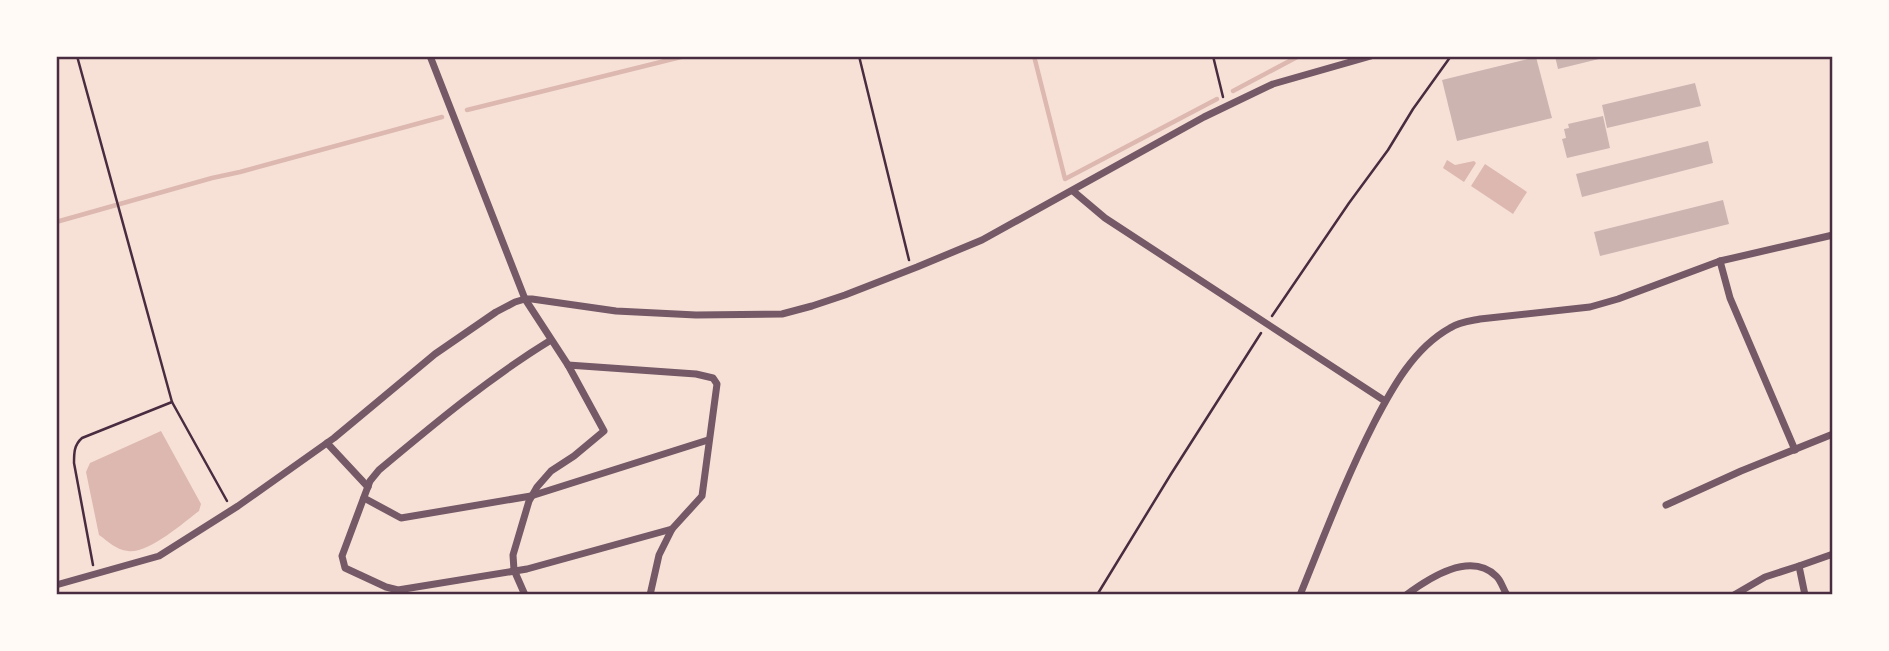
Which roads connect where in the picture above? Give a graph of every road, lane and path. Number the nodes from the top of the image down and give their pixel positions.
1 (77, 56) edge
2 (430, 56) edge
3 (859, 56) edge
4 (1213, 56) edge
5 (1371, 56) edge
6 (1451, 56) edge
7 (1226, 107) junction
8 (1073, 191) junction
9 (1833, 235) edge
10 (1720, 261) junction
11 (911, 270) junction
12 (525, 299) junction
13 (1267, 324) junction
14 (551, 340) junction
15 (568, 365) junction
16 (1385, 401) junction
17 (172, 402) junction
18 (1833, 434) edge
19 (708, 440) junction
20 (327, 443) junction
21 (1795, 450) junction
22 (368, 487) junction
23 (531, 496) junction
24 (364, 498) junction
25 (1666, 505) dead end
26 (232, 510) junction
27 (673, 529) junction
28 (1833, 554) edge
29 (1799, 566) junction
30 (514, 570) junction
31 (95, 575) junction
32 (56, 585) edge
33 (525, 595) edge
34 (650, 595) edge
35 (1097, 595) edge
36 (1300, 595) edge
37 (1406, 595) edge
38 (1507, 595) edge
39 (1734, 595) edge
40 (1805, 595) edge

1 - 17 path
2 - 12 street
3 - 11 path
4 - 7 path
5 - 7 street
6 - 13 path
7 - 8 street
8 - 11 street
8 - 13 street
9 - 10 street
10 - 16 street
10 - 21 street
11 - 12 street
12 - 14 street
12 - 20 street
13 - 16 street
13 - 35 path
14 - 15 street
14 - 22 street
15 - 19 street
15 - 23 street
16 - 36 street
17 - 26 path
17 - 31 path
18 - 21 street
19 - 23 street
19 - 27 street
20 - 22 street
20 - 26 street
21 - 25 street
22 - 24 street
23 - 24 street
23 - 30 street
24 - 30 street
26 - 31 street
27 - 30 street
27 - 34 street
28 - 29 street
29 - 39 street
29 - 40 street
30 - 33 street
31 - 32 street
37 - 38 street

